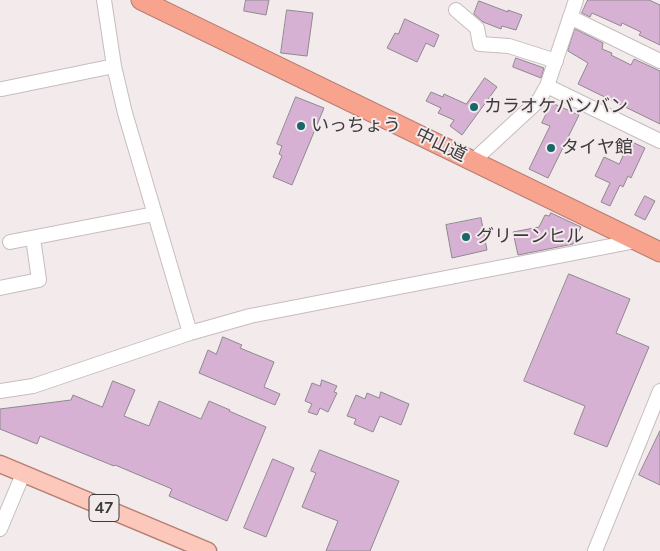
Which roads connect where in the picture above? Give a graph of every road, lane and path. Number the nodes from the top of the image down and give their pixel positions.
1 (104, 0) edge
2 (141, 0) edge
3 (576, 0) edge
4 (456, 10) dead end
5 (570, 17) junction
6 (556, 61) junction
7 (660, 61) edge
8 (114, 66) junction
9 (547, 86) junction
10 (2, 88) dead end
11 (660, 141) edge
12 (473, 161) junction
13 (154, 214) junction
14 (33, 238) junction
15 (636, 241) junction
16 (10, 242) dead end
17 (660, 252) edge
18 (0, 288) edge
19 (190, 333) junction
20 (0, 391) edge
21 (660, 391) edge
22 (0, 464) edge
23 (22, 474) junction
24 (0, 528) edge
25 (208, 551) edge
26 (595, 551) edge

1 - 8 street
2 - 12 highway, 中山道
3 - 5 street
4 - 6 street
5 - 6 street
5 - 7 street
6 - 9 street
8 - 10 street
8 - 13 street
9 - 11 street
9 - 12 street
12 - 15 highway, 中山道
13 - 14 street
13 - 19 street
14 - 16 street
14 - 18 street
15 - 17 highway, 中山道
15 - 19 street
19 - 20 street
21 - 26 street
22 - 23 main road, 47
23 - 24 street
23 - 25 main road, 47

